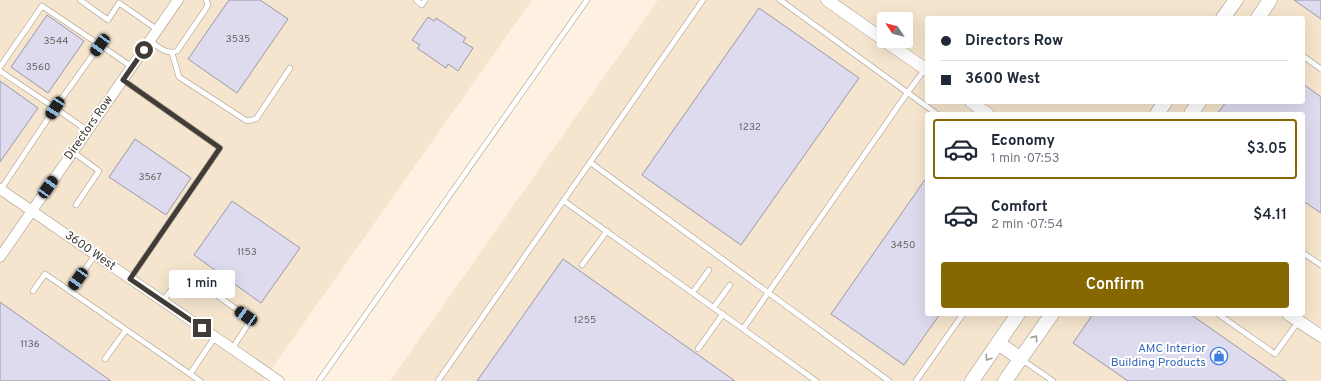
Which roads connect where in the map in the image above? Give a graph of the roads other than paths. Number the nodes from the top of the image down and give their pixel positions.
1 (80, 0) edge
2 (178, 0) edge
3 (206, 0) edge
4 (416, 0) edge
5 (425, 0) edge
6 (587, 0) edge
7 (704, 0) edge
8 (780, 0) edge
9 (826, 0) edge
10 (1236, 0) edge
11 (120, 2) edge
12 (1265, 2) edge
13 (1224, 16) edge
14 (1259, 16) edge
15 (158, 30) junction
16 (877, 36) edge
17 (150, 41) junction
18 (100, 45) junction
19 (894, 48) edge
20 (172, 53) junction
21 (1305, 57) edge
22 (0, 67) edge
23 (132, 67) junction
24 (290, 68) dead end
25 (925, 69) edge
26 (1321, 69) edge
27 (0, 71) edge
28 (925, 71) edge
29 (123, 80) junction
30 (908, 92) junction
31 (974, 104) edge
32 (55, 108) junction
33 (933, 112) edge
34 (985, 112) edge
35 (88, 131) junction
36 (73, 152) junction
37 (590, 164) junction
38 (0, 189) edge
39 (564, 201) junction
40 (76, 205) dead end
41 (32, 211) junction
42 (607, 231) junction
43 (1305, 254) edge
44 (95, 255) junction
45 (0, 257) edge
46 (582, 265) dead end
47 (1321, 265) edge
48 (709, 270) dead end
49 (130, 279) junction
50 (730, 285) dead end
51 (33, 291) dead end
52 (70, 291) junction
53 (693, 292) junction
54 (768, 293) junction
55 (163, 301) junction
56 (714, 307) junction
57 (723, 314) junction
58 (962, 316) edge
59 (1017, 316) edge
60 (1051, 316) edge
61 (1221, 316) edge
62 (1293, 317) edge
63 (743, 328) junction
64 (126, 330) junction
65 (1321, 336) edge
66 (215, 337) junction
67 (998, 343) junction
68 (232, 349) junction
69 (698, 350) dead end
70 (105, 359) dead end
71 (1021, 359) junction
72 (190, 374) junction
73 (200, 381) edge
74 (279, 381) edge
75 (319, 381) edge
76 (438, 381) edge
77 (816, 381) edge
78 (889, 381) edge
79 (916, 381) edge
80 (972, 381) edge
81 (1005, 381) edge
82 (1052, 381) edge

1 - 11 lane
2 - 15 street, Directors Row
3 - 20 lane
4 - 5 lane
6 - 75 lane
7 - 37 lane
8 - 30 lane
9 - 16 street
10 - 13 main road
11 - 15 lane
12 - 14 main road
15 - 17 street, Directors Row
17 - 20 lane
17 - 23 street, Directors Row
18 - 22 lane
18 - 23 lane
18 - 32 lane
19 - 25 street
20 - 24 lane
21 - 26 lane
23 - 29 street, Directors Row
27 - 32 lane
28 - 30 lane
29 - 35 street, Directors Row
29 - 49 lane
30 - 33 lane
30 - 54 lane
31 - 34 street
32 - 35 lane
32 - 38 lane
35 - 36 street, Directors Row
36 - 40 lane
36 - 41 street, Directors Row
37 - 39 lane
37 - 54 lane
38 - 41 street, 3600 West
39 - 42 lane
39 - 76 lane
41 - 44 street, 3600 West
41 - 45 street, Directors Row
42 - 46 lane
42 - 53 lane
43 - 47 lane
44 - 49 street, 3600 West
44 - 52 lane
48 - 53 lane
49 - 55 street, 3600 West
50 - 56 lane
51 - 52 lane
52 - 64 lane
53 - 56 lane
54 - 63 lane
54 - 78 lane
55 - 66 street, 3600 West
55 - 68 lane
56 - 57 lane
57 - 63 lane
57 - 69 lane
58 - 79 lane
59 - 67 main road
71 -> 60 main road
61 - 62 lane
62 - 65 street
63 - 77 lane
64 - 70 lane
64 - 72 lane
66 - 68 street, 3600 West
66 - 72 lane
67 - 71 main road
67 -> 80 main road
68 - 74 street, 3600 West
71 - 81 main road
71 - 82 lane
72 - 73 lane

